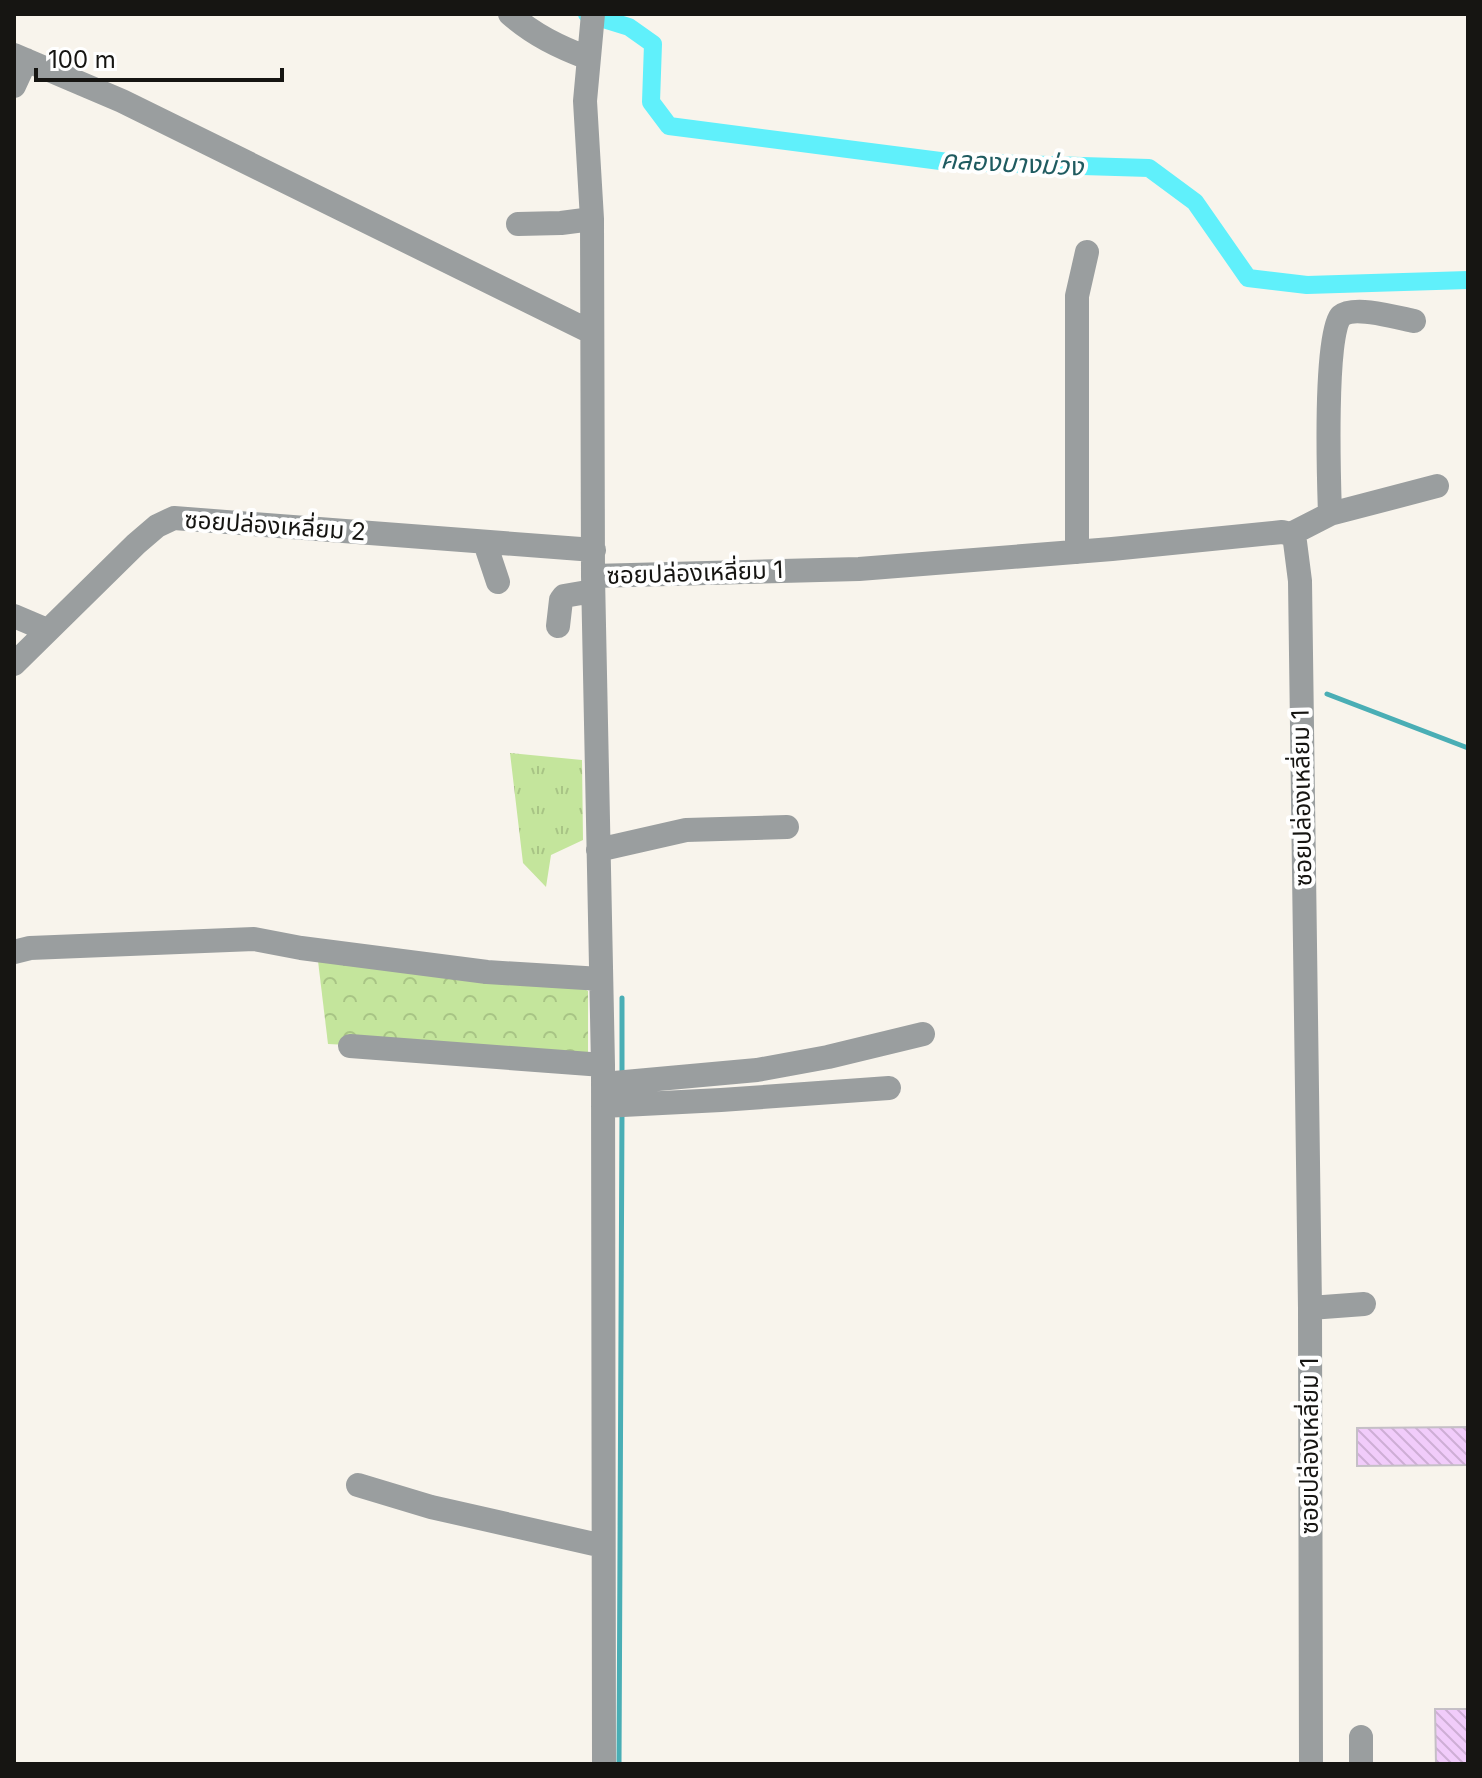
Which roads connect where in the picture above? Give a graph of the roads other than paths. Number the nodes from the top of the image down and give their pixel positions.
1 (510, 14) edge
2 (593, 14) edge
3 (589, 49) junction
4 (20, 58) edge
5 (14, 86) edge
6 (592, 219) junction
7 (518, 224) dead end
8 (1087, 252) dead end
9 (1414, 321) dead end
10 (591, 332) junction
11 (1437, 486) dead end
12 (1330, 514) junction
13 (1291, 534) junction
14 (485, 543) junction
15 (594, 550) junction
16 (1077, 552) junction
17 (498, 582) dead end
18 (593, 584) junction
19 (14, 616) edge
20 (558, 626) dead end
21 (47, 630) junction
22 (14, 664) edge
23 (787, 827) dead end
24 (598, 850) junction
25 (14, 952) edge
26 (601, 979) junction
27 (923, 1034) dead end
28 (350, 1046) dead end
29 (603, 1085) junction
30 (889, 1088) dead end
31 (1364, 1304) dead end
32 (1310, 1308) junction
33 (358, 1485) dead end
34 (603, 1546) junction
35 (1361, 1737) dead end
36 (604, 1764) edge
37 (1311, 1764) edge
38 (1361, 1764) edge

1 - 3 street
2 - 3 street
3 - 6 street
4 - 5 street
4 - 10 street
6 - 7 street
6 - 10 street
8 - 16 street
9 - 12 street
10 - 15 street
11 - 12 street
12 - 13 street
13 - 16 street, ซอยปล่องเหลี่ยม 1
13 - 32 street, ซอยปล่องเหลี่ยม 1
14 - 15 street, ซอยปล่องเหลี่ยม 2
14 - 17 street
14 - 21 street, ซอยปล่องเหลี่ยม 2
15 - 18 street
16 - 18 street, ซอยปล่องเหลี่ยม 1
18 - 20 street
18 - 24 street
19 - 21 street
21 - 22 street, ซอยปล่องเหลี่ยม 2
23 - 24 street
24 - 26 street
25 - 26 street
26 - 29 street
27 - 29 street
28 - 29 street
29 - 30 street
29 - 34 street
31 - 32 street
32 - 37 street, ซอยปล่องเหลี่ยม 1
33 - 34 street
34 - 36 street
35 - 38 street

